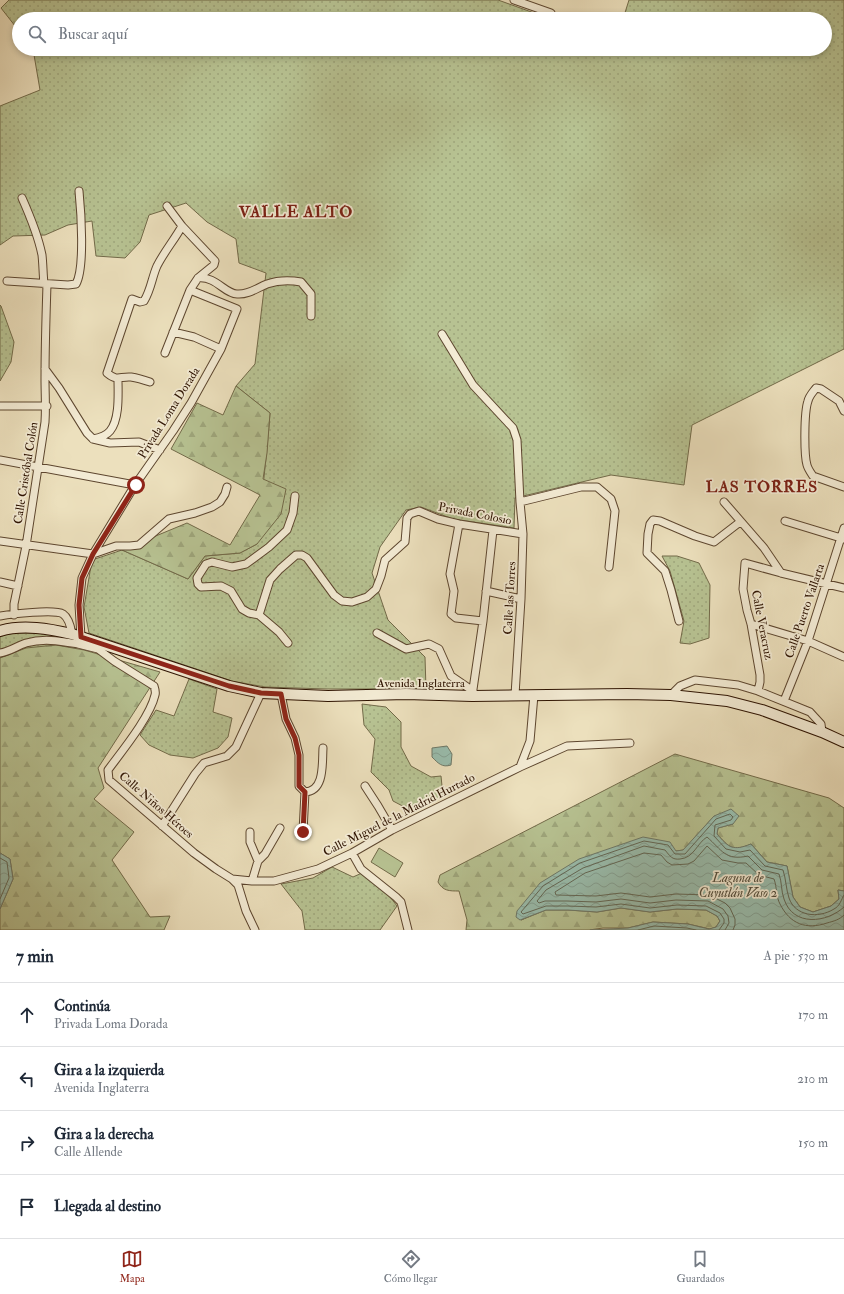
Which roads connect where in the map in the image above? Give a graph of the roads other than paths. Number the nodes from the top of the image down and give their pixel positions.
1 (514, 0) edge
2 (548, 12) edge
3 (79, 191) dead end
4 (22, 198) dead end
5 (167, 206) dead end
6 (182, 226) junction
7 (198, 278) junction
8 (7, 281) dead end
9 (46, 284) junction
10 (190, 290) junction
11 (311, 316) dead end
12 (173, 332) junction
13 (442, 334) dead end
14 (221, 349) junction
15 (165, 353) dead end
16 (45, 369) junction
17 (118, 379) junction
18 (150, 382) dead end
19 (0, 406) edge
20 (47, 406) junction
21 (844, 411) edge
22 (93, 439) junction
23 (160, 450) junction
24 (0, 460) edge
25 (38, 468) junction
26 (136, 485) junction
27 (227, 487) dead end
28 (844, 487) edge
29 (295, 496) dead end
30 (520, 502) junction
31 (724, 502) dead end
32 (785, 521) dead end
33 (740, 522) junction
34 (459, 524) junction
35 (844, 528) edge
36 (493, 530) junction
37 (523, 534) junction
38 (842, 539) edge
39 (0, 541) edge
40 (26, 546) junction
41 (93, 554) junction
42 (609, 567) dead end
43 (781, 573) junction
44 (0, 582) edge
45 (827, 584) junction
46 (18, 586) junction
47 (844, 588) edge
48 (486, 592) junction
49 (521, 598) junction
50 (14, 615) junction
51 (259, 615) junction
52 (0, 616) edge
53 (483, 621) junction
54 (679, 622) dead end
55 (751, 624) junction
56 (0, 631) edge
57 (377, 633) dead end
58 (77, 638) junction
59 (808, 641) junction
60 (288, 643) dead end
61 (0, 653) edge
62 (844, 657) edge
63 (758, 691) junction
64 (261, 693) junction
65 (281, 694) junction
66 (472, 694) junction
67 (534, 695) junction
68 (671, 695) junction
69 (515, 696) junction
70 (784, 701) junction
71 (822, 732) junction
72 (844, 742) edge
73 (630, 743) dead end
74 (323, 748) dead end
75 (520, 766) junction
76 (365, 786) dead end
77 (305, 792) junction
78 (162, 826) junction
79 (280, 828) dead end
80 (392, 830) junction
81 (250, 832) dead end
82 (303, 832) dead end
83 (352, 853) junction
84 (258, 861) junction
85 (216, 869) joint
86 (232, 879) junction
87 (252, 882) junction
88 (255, 930) edge
89 (408, 930) edge

1 - 2 street
3 - 9 street
4 - 9 street, Calle Cristóbal Colón
5 - 6 street
6 - 7 street
6 - 17 street
7 - 10 street
7 - 11 street
8 - 9 street
9 - 16 street, Calle Cristóbal Colón
10 - 12 street
10 - 14 street, Privada Loma Dorada
12 - 14 street
12 - 15 street
13 - 30 street, Calle las Torres
14 - 23 street, Privada Loma Dorada
16 - 20 street, Calle Cristóbal Colón
16 - 22 street
17 - 18 street
17 - 22 street
19 - 20 street
20 - 25 street, Calle Cristóbal Colón
21 - 28 street
22 - 23 street
23 - 26 street, Privada Loma Dorada
24 - 25 street
25 - 26 street
25 - 40 street, Calle Cristóbal Colón
26 - 41 street, Privada Loma Dorada
27 - 41 street
29 - 51 street
30 - 37 street, Calle las Torres
30 - 42 street
31 - 33 street
32 - 38 street
33 - 43 street
33 - 54 street
34 - 36 street, Privada Colosio
34 - 51 street, Privada Colosio
34 - 53 street
35 - 38 street, Calle Puerto Vallarta
36 - 37 street, Privada Colosio
36 - 48 street
37 - 49 street, Calle las Torres
38 - 45 street, Calle Puerto Vallarta
39 - 40 street
40 - 41 street
40 - 46 street, Calle Cristóbal Colón
41 - 58 street, Privada Loma Dorada
43 - 45 street
43 - 55 street, Calle Veracruz
44 - 46 street
45 - 47 street
45 - 59 street, Calle Puerto Vallarta
46 - 50 street, Calle Cristóbal Colón
48 - 49 street
48 - 53 street
49 - 69 street, Calle las Torres
50 - 52 street
50 - 58 street
51 - 60 street
53 - 66 street
55 - 59 street
55 - 63 street, Calle Veracruz
56 - 58 main road, Avenida Inglaterra
57 - 66 street
58 - 61 street
58 - 64 main road, Avenida Inglaterra
58 - 78 street, Calle Niños Héroes
59 - 62 street
59 - 70 street, Calle Puerto Vallarta
63 - 68 street
63 - 70 street
64 - 65 main road, Avenida Inglaterra
64 - 78 street
65 - 66 main road, Avenida Inglaterra
65 - 77 street
66 - 69 main road, Avenida Inglaterra
67 - 68 main road, Avenida Inglaterra
67 - 69 main road, Avenida Inglaterra
67 - 75 street
68 - 71 main road, Avenida Inglaterra
70 - 71 street
71 - 72 main road, Avenida Inglaterra
73 - 75 street, Calle Miguel de la Madrid Hurtado
74 - 77 street
75 - 80 street, Calle Miguel de la Madrid Hurtado
76 - 80 street
77 - 82 street
78 - 85 street, Calle Niños Héroes
79 - 84 street
80 - 83 street, Calle Miguel de la Madrid Hurtado
81 - 84 street
83 - 87 street, Calle Miguel de la Madrid Hurtado
83 - 89 street
84 - 87 street
85 - 86 street, Calle Miguel de la Madrid Hurtado
86 - 87 street, Calle Miguel de la Madrid Hurtado
86 - 88 street

